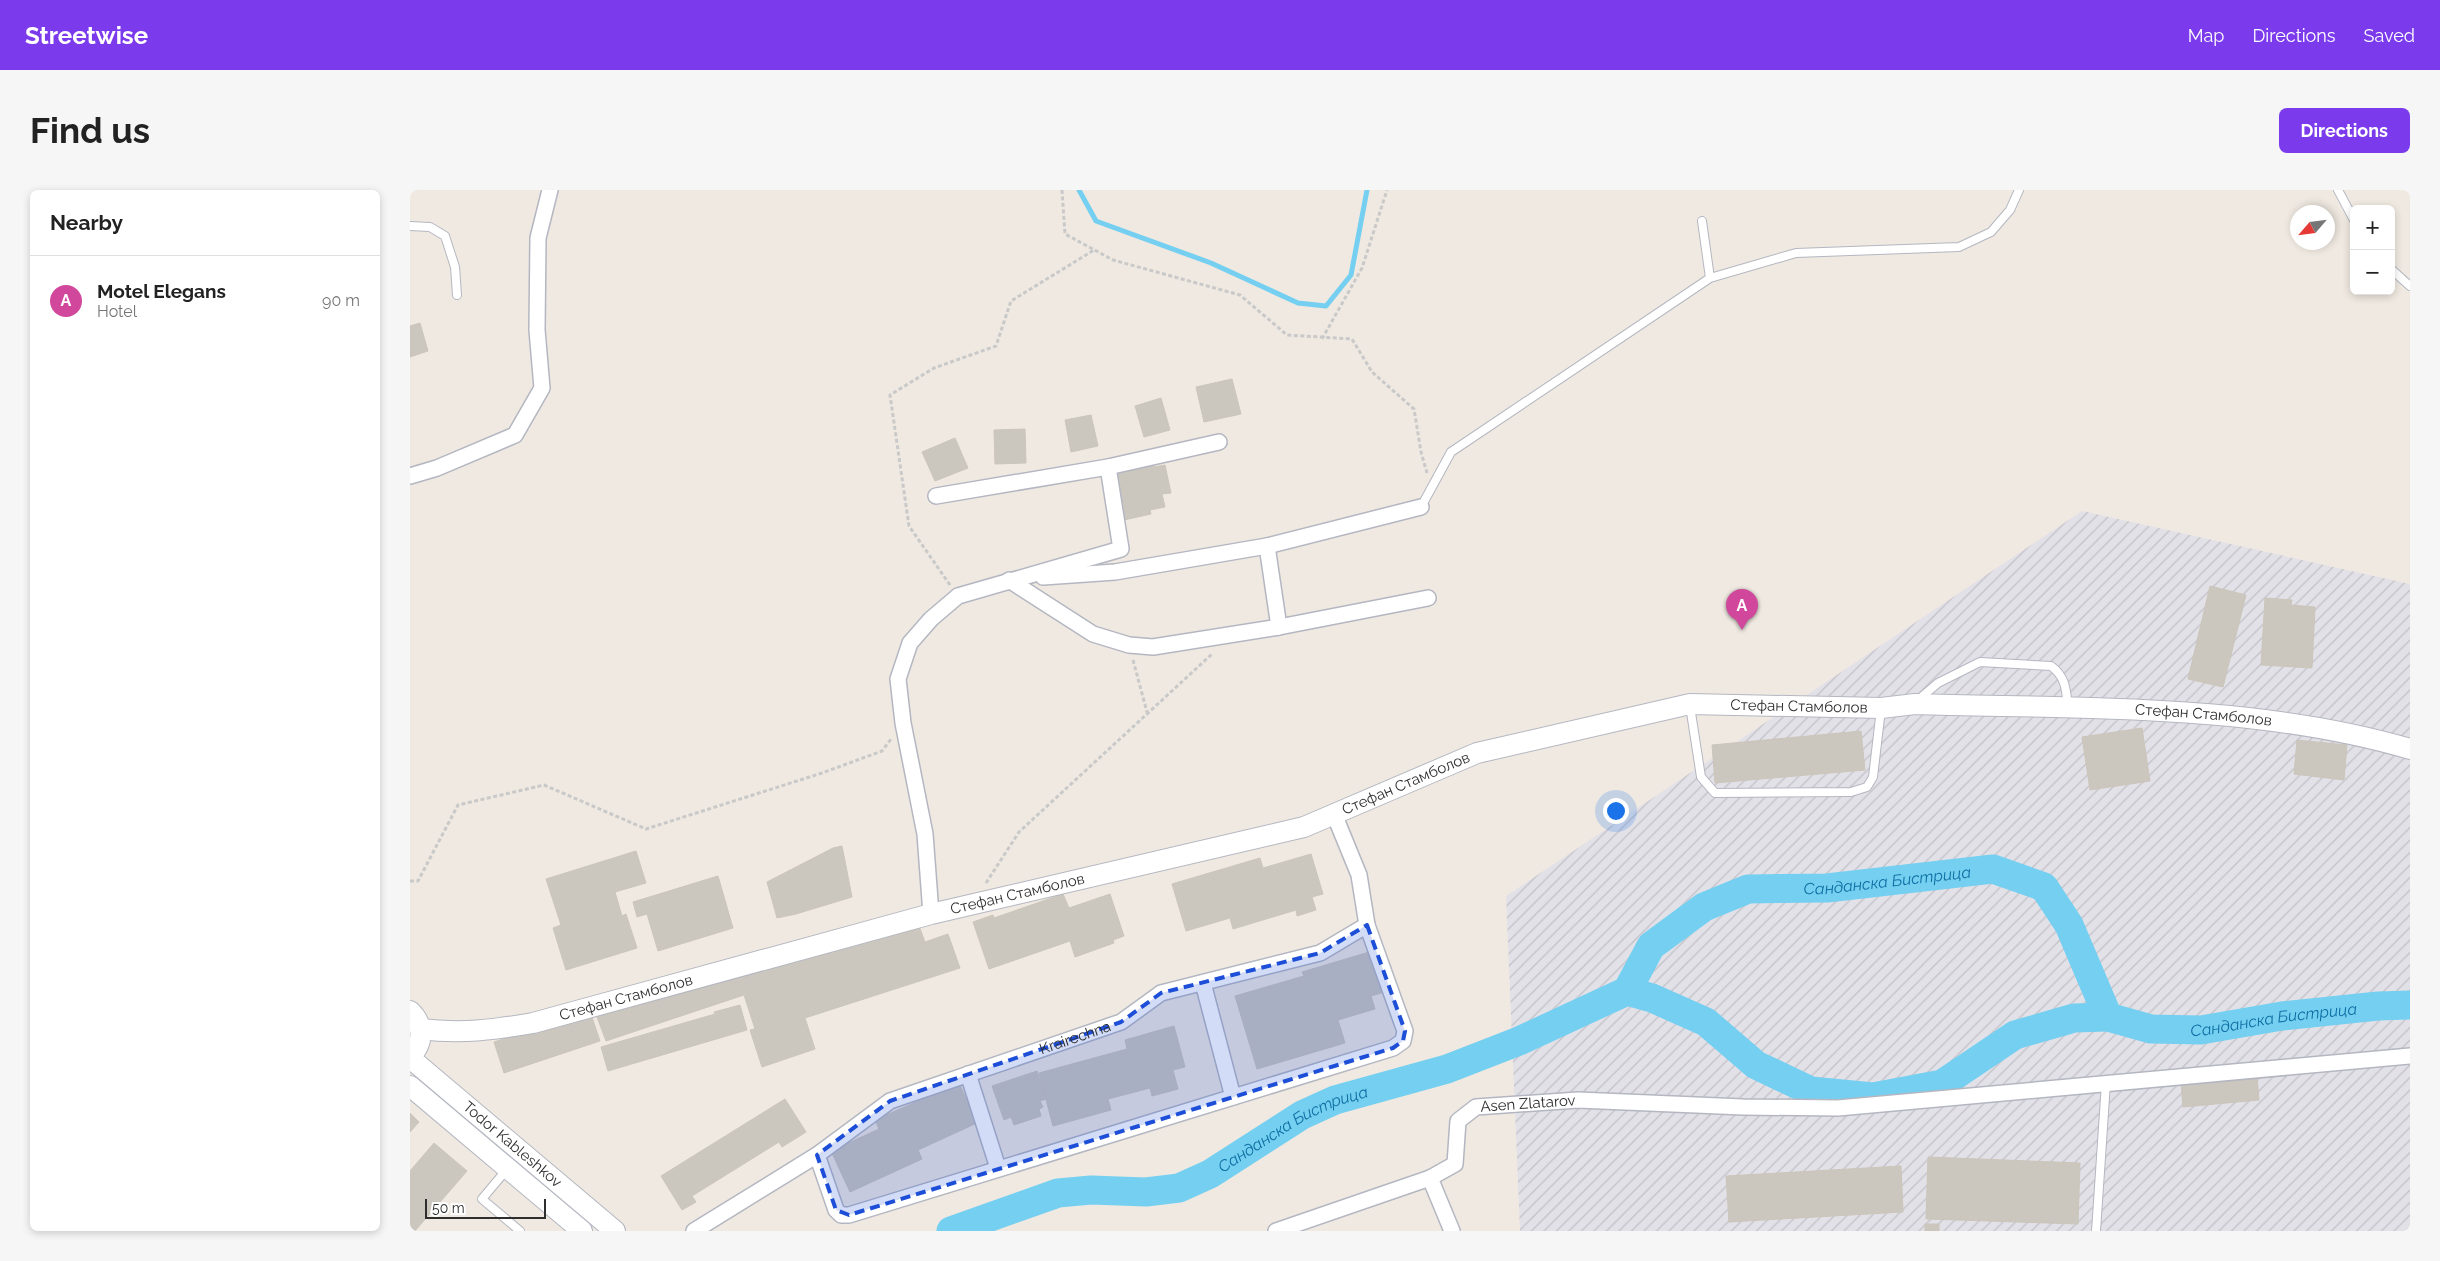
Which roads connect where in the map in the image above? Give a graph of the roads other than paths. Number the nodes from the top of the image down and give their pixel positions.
1 (550, 190) edge
2 (2020, 190) edge
3 (2338, 190) edge
4 (2350, 212) edge
5 (1702, 221) dead end
6 (410, 226) edge
7 (2395, 273) edge
8 (1710, 278) junction
9 (2410, 286) edge
10 (457, 295) dead end
11 (1219, 442) dead end
12 (1108, 467) junction
13 (410, 476) edge
14 (936, 496) dead end
15 (1421, 507) joint
16 (1267, 546) junction
17 (1009, 580) junction
18 (1428, 598) dead end
19 (1279, 627) junction
20 (1690, 704) junction
21 (1915, 704) junction
22 (1881, 708) junction
23 (2068, 709) junction
24 (2410, 749) edge
25 (1334, 814) junction
26 (931, 914) junction
27 (1367, 925) junction
28 (1203, 983) junction
29 (410, 1011) edge
30 (420, 1029) junction
31 (2410, 1056) edge
32 (410, 1057) edge
33 (968, 1074) junction
34 (2106, 1083) junction
35 (410, 1086) edge
36 (1233, 1097) junction
37 (817, 1155) junction
38 (515, 1161) junction
39 (998, 1168) junction
40 (1430, 1178) junction
41 (520, 1231) edge
42 (582, 1231) edge
43 (615, 1231) edge
44 (694, 1231) edge
45 (1276, 1231) edge
46 (1452, 1231) edge
47 (2096, 1231) edge

1 - 13 street
2 - 8 lane
3 - 4 lane
5 - 8 lane
6 - 10 lane
7 - 9 lane
8 - 15 lane
11 - 12 street
12 - 14 street
12 - 17 street
15 - 16 street
16 - 17 street
16 - 19 street
17 - 19 street
17 - 26 street
18 - 19 street
20 - 22 street, Стефан Стамболов
20 - 22 lane
20 - 25 street, Стефан Стамболов
21 - 22 street, Стефан Стамболов
21 - 23 street, Стефан Стамболов
21 - 23 lane
23 - 24 street, Стефан Стамболов
25 - 26 street, Стефан Стамболов
25 - 27 street
26 - 30 street, Стефан Стамболов
27 - 28 street, Krairechna
27 - 36 street
28 - 33 street, Krairechna
28 - 36 street
29 - 30 street
30 - 32 street
31 - 34 street
32 - 38 street, Todor Kableshkov
33 - 37 street, Krairechna
33 - 39 street
34 - 40 street, Asen Zlatarov
34 - 47 lane
35 - 38 street, Todor Kableshkov
36 - 39 street
37 - 39 street
37 - 44 street, Krairechna
38 - 41 lane
38 - 42 street, Todor Kableshkov
38 - 43 street, Todor Kableshkov
40 - 45 street, Asen Zlatarov
40 - 46 street

